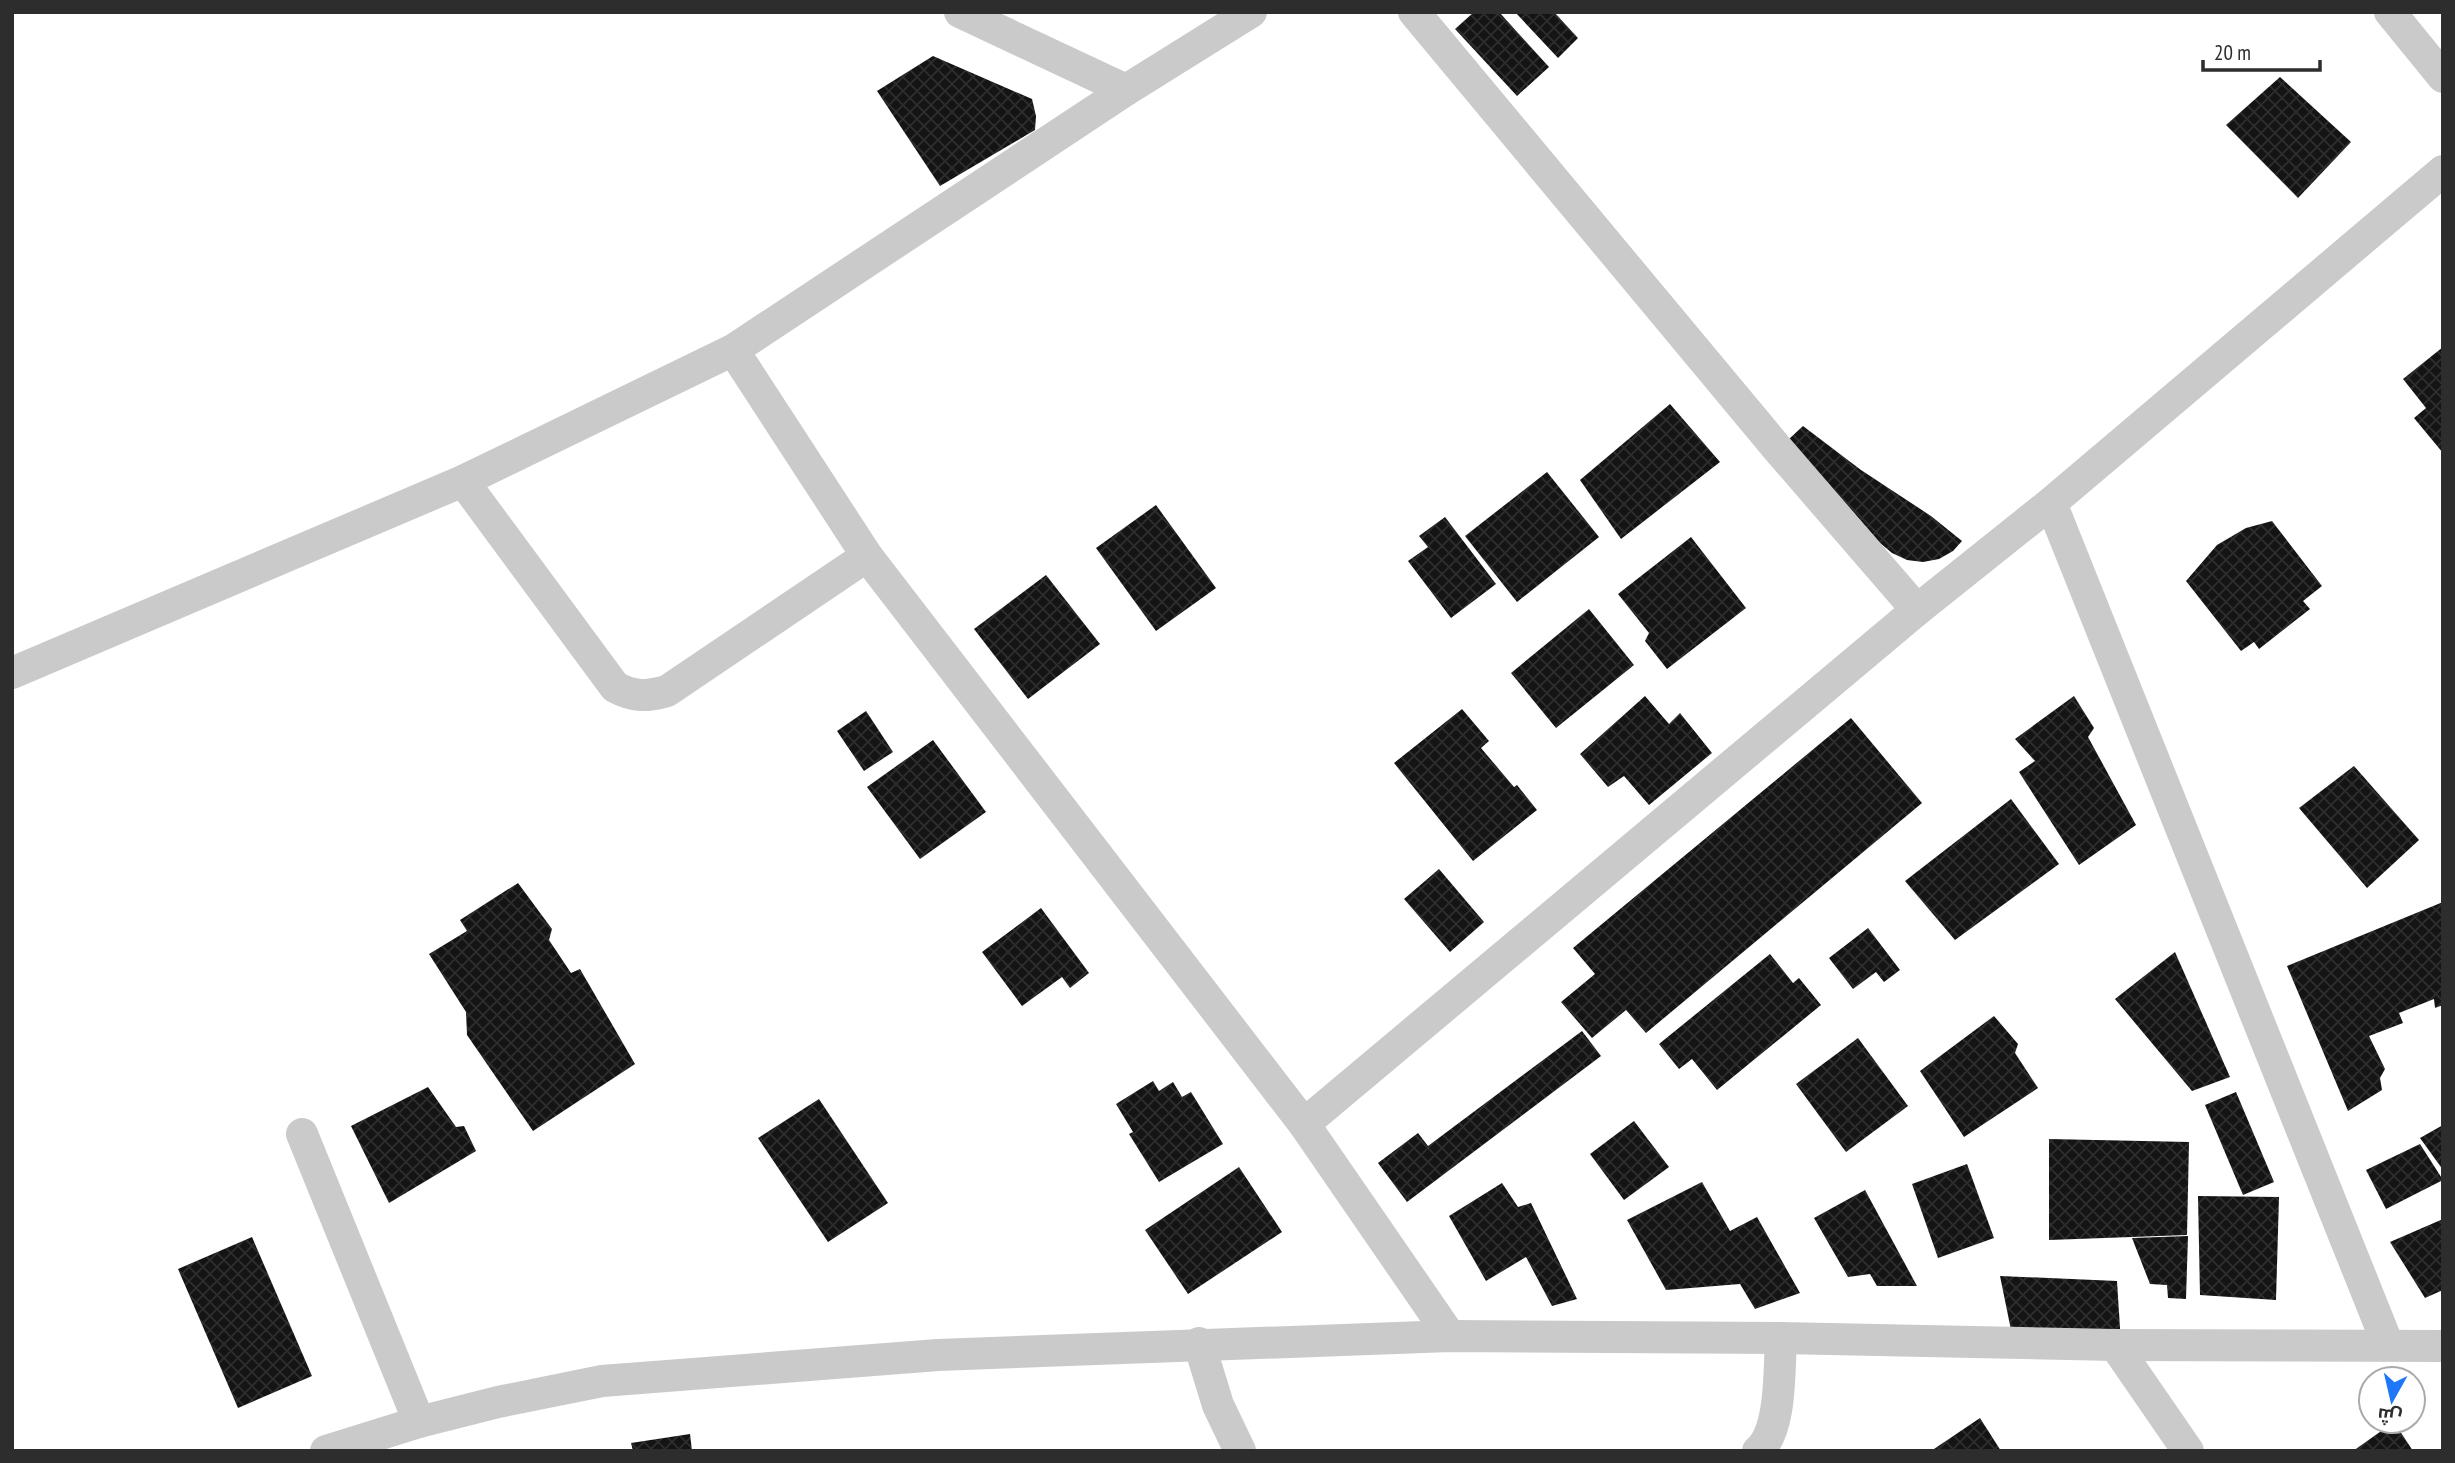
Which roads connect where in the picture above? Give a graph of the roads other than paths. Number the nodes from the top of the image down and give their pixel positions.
1 (960, 12) edge
2 (1251, 12) edge
3 (1414, 12) edge
4 (2390, 12) edge
5 (2443, 77) edge
6 (1126, 90) junction
7 (2443, 171) edge
8 (733, 351) junction
9 (463, 481) junction
10 (2051, 503) junction
11 (867, 556) junction
12 (1917, 610) junction
13 (12, 673) edge
14 (1304, 1124) junction
15 (302, 1134) dead end
16 (1450, 1336) junction
17 (1781, 1338) junction
18 (1199, 1343) junction
19 (2115, 1345) junction
20 (2388, 1345) junction
21 (2443, 1346) edge
22 (419, 1422) junction
23 (327, 1451) edge
24 (1240, 1451) edge
25 (1758, 1451) edge
26 (2188, 1451) edge

1 - 6 street
2 - 6 street
3 - 12 street
4 - 5 street
6 - 8 street
7 - 10 street
8 - 9 street
8 - 11 street
9 - 11 street
9 - 13 street
10 - 12 street
10 - 20 street
11 - 14 street
12 - 14 street
14 - 16 street
15 - 22 street
16 - 17 street
16 - 18 street
17 - 19 street
17 - 25 street
18 - 22 street
18 - 24 street
19 - 20 street
19 - 26 street
20 - 21 street
22 - 23 street

